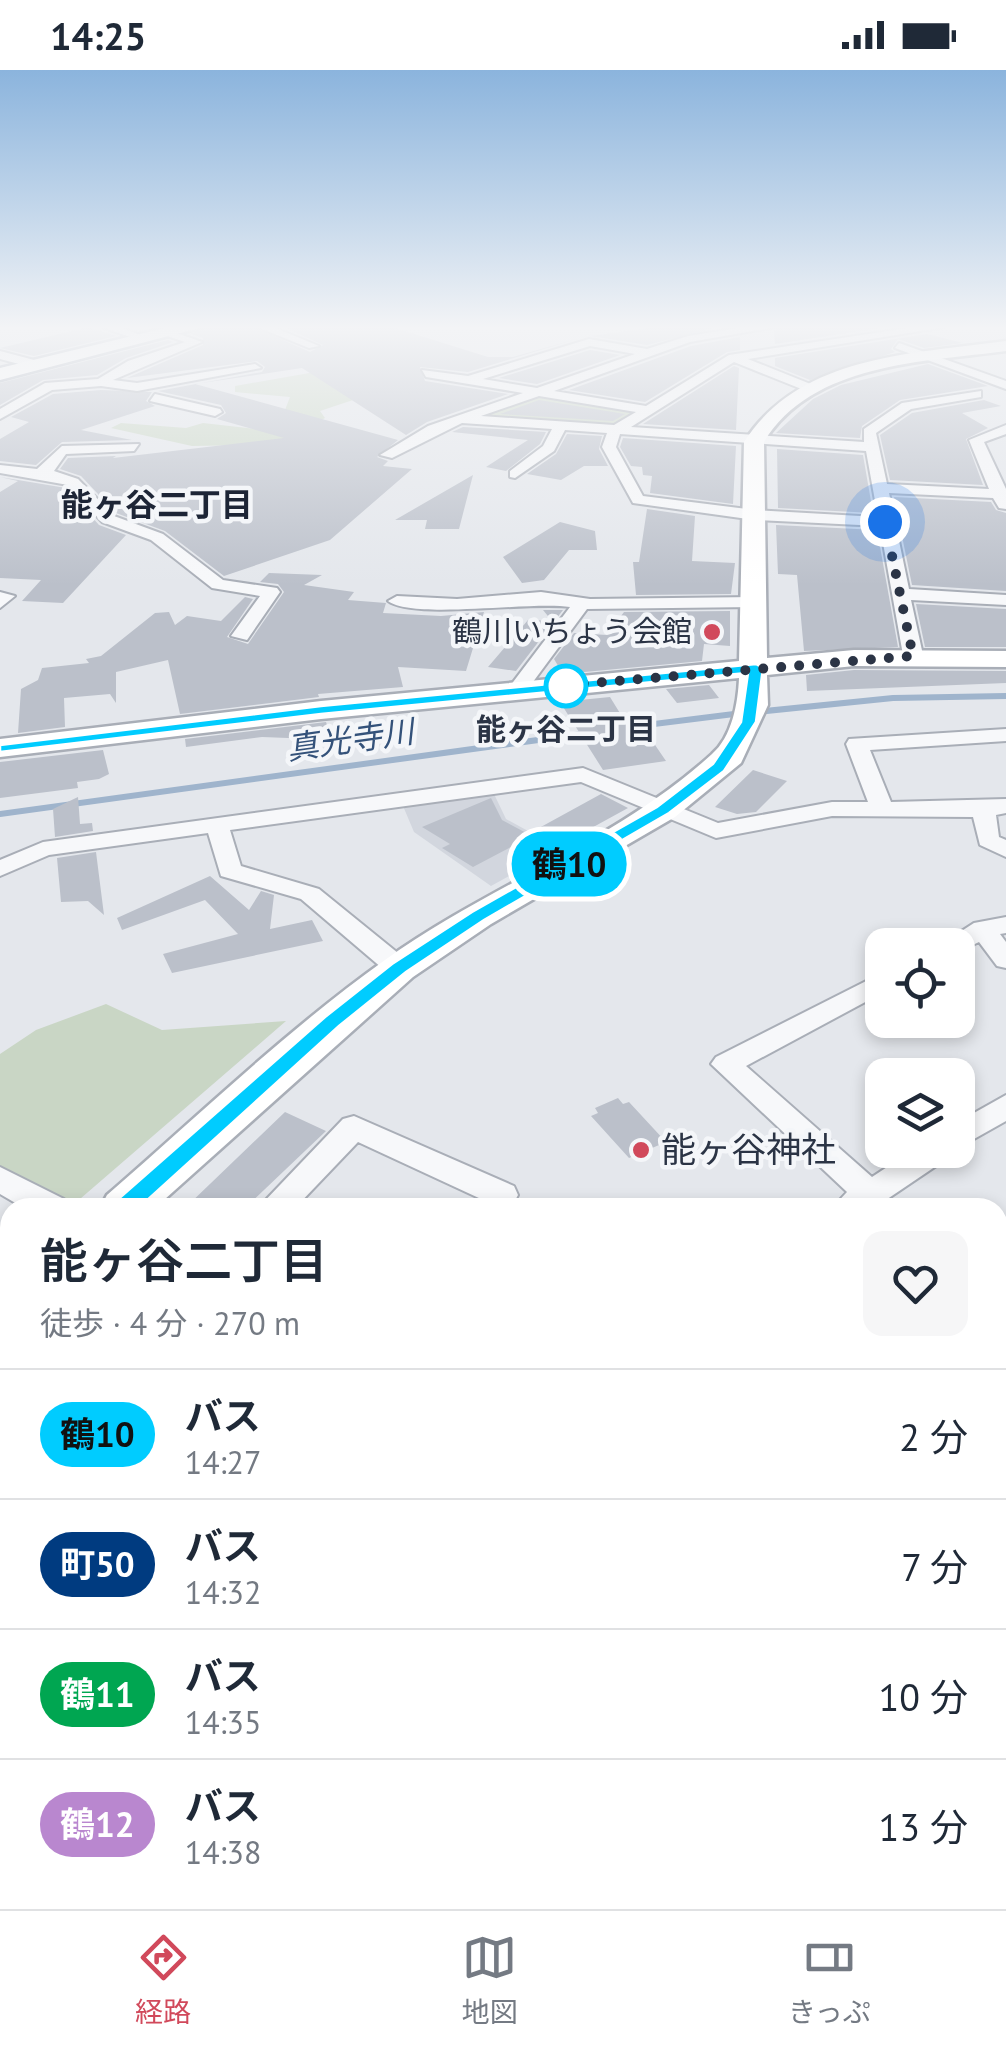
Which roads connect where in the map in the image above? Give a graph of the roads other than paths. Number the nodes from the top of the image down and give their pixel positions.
1 (477, 413) edge
2 (642, 413) edge
3 (772, 413) edge
4 (897, 413) edge
5 (460, 419) junction
6 (560, 427) junction
7 (1006, 429) edge
8 (614, 431) junction
9 (754, 442) junction
10 (134, 447) dead end
11 (869, 447) junction
12 (387, 455) dead end
13 (0, 469) edge
14 (43, 472) junction
15 (515, 474) dead end
16 (878, 488) junction
17 (1002, 494) edge
18 (1006, 511) edge
19 (755, 515) junction
20 (885, 522) junction
21 (902, 594) junction
22 (1006, 600) edge
23 (397, 601) dead end
24 (755, 602) junction
25 (582, 603) junction
26 (240, 636) dead end
27 (913, 656) junction
28 (1006, 659) edge
29 (756, 668) junction
30 (517, 690) junction
31 (1006, 735) edge
32 (0, 748) edge
33 (995, 808) edge
34 (663, 810) junction
35 (882, 810) junction
36 (217, 825) junction
37 (1006, 850) edge
38 (0, 869) edge
39 (995, 927) edge
40 (1006, 960) edge
41 (399, 968) junction
42 (865, 991) edge
43 (1006, 1106) edge
44 (975, 1126) edge
45 (909, 1168) edge
46 (1, 1180) edge
47 (34, 1198) edge
48 (135, 1198) edge
49 (284, 1198) edge
50 (500, 1198) edge
51 (857, 1198) edge
52 (862, 1198) edge

1 - 5 street
2 - 8 street
3 - 9 street
4 - 11 street
5 - 6 street
5 - 12 street
6 - 8 street
6 - 15 street
7 - 17 street
8 - 9 street
8 - 19 street
9 - 11 street
9 - 19 street
10 - 14 street
11 - 16 street
13 - 14 street
14 - 26 street
16 - 17 street
16 - 20 street
17 - 18 street
19 - 20 street
19 - 24 street
20 - 21 street
21 - 22 street
21 - 27 street
23 - 25 street
24 - 25 street
24 - 29 street
25 - 30 street
27 - 28 street
27 - 29 street
29 - 30 street
29 - 34 street
30 - 32 street
31 - 35 street
33 - 35 street
33 - 37 street
34 - 35 street
34 - 36 street
34 - 41 street
36 - 38 street
36 - 41 street
39 - 40 street
41 - 48 street
42 - 51 street
43 - 44 street
45 - 52 street
46 - 47 street
49 - 50 street

